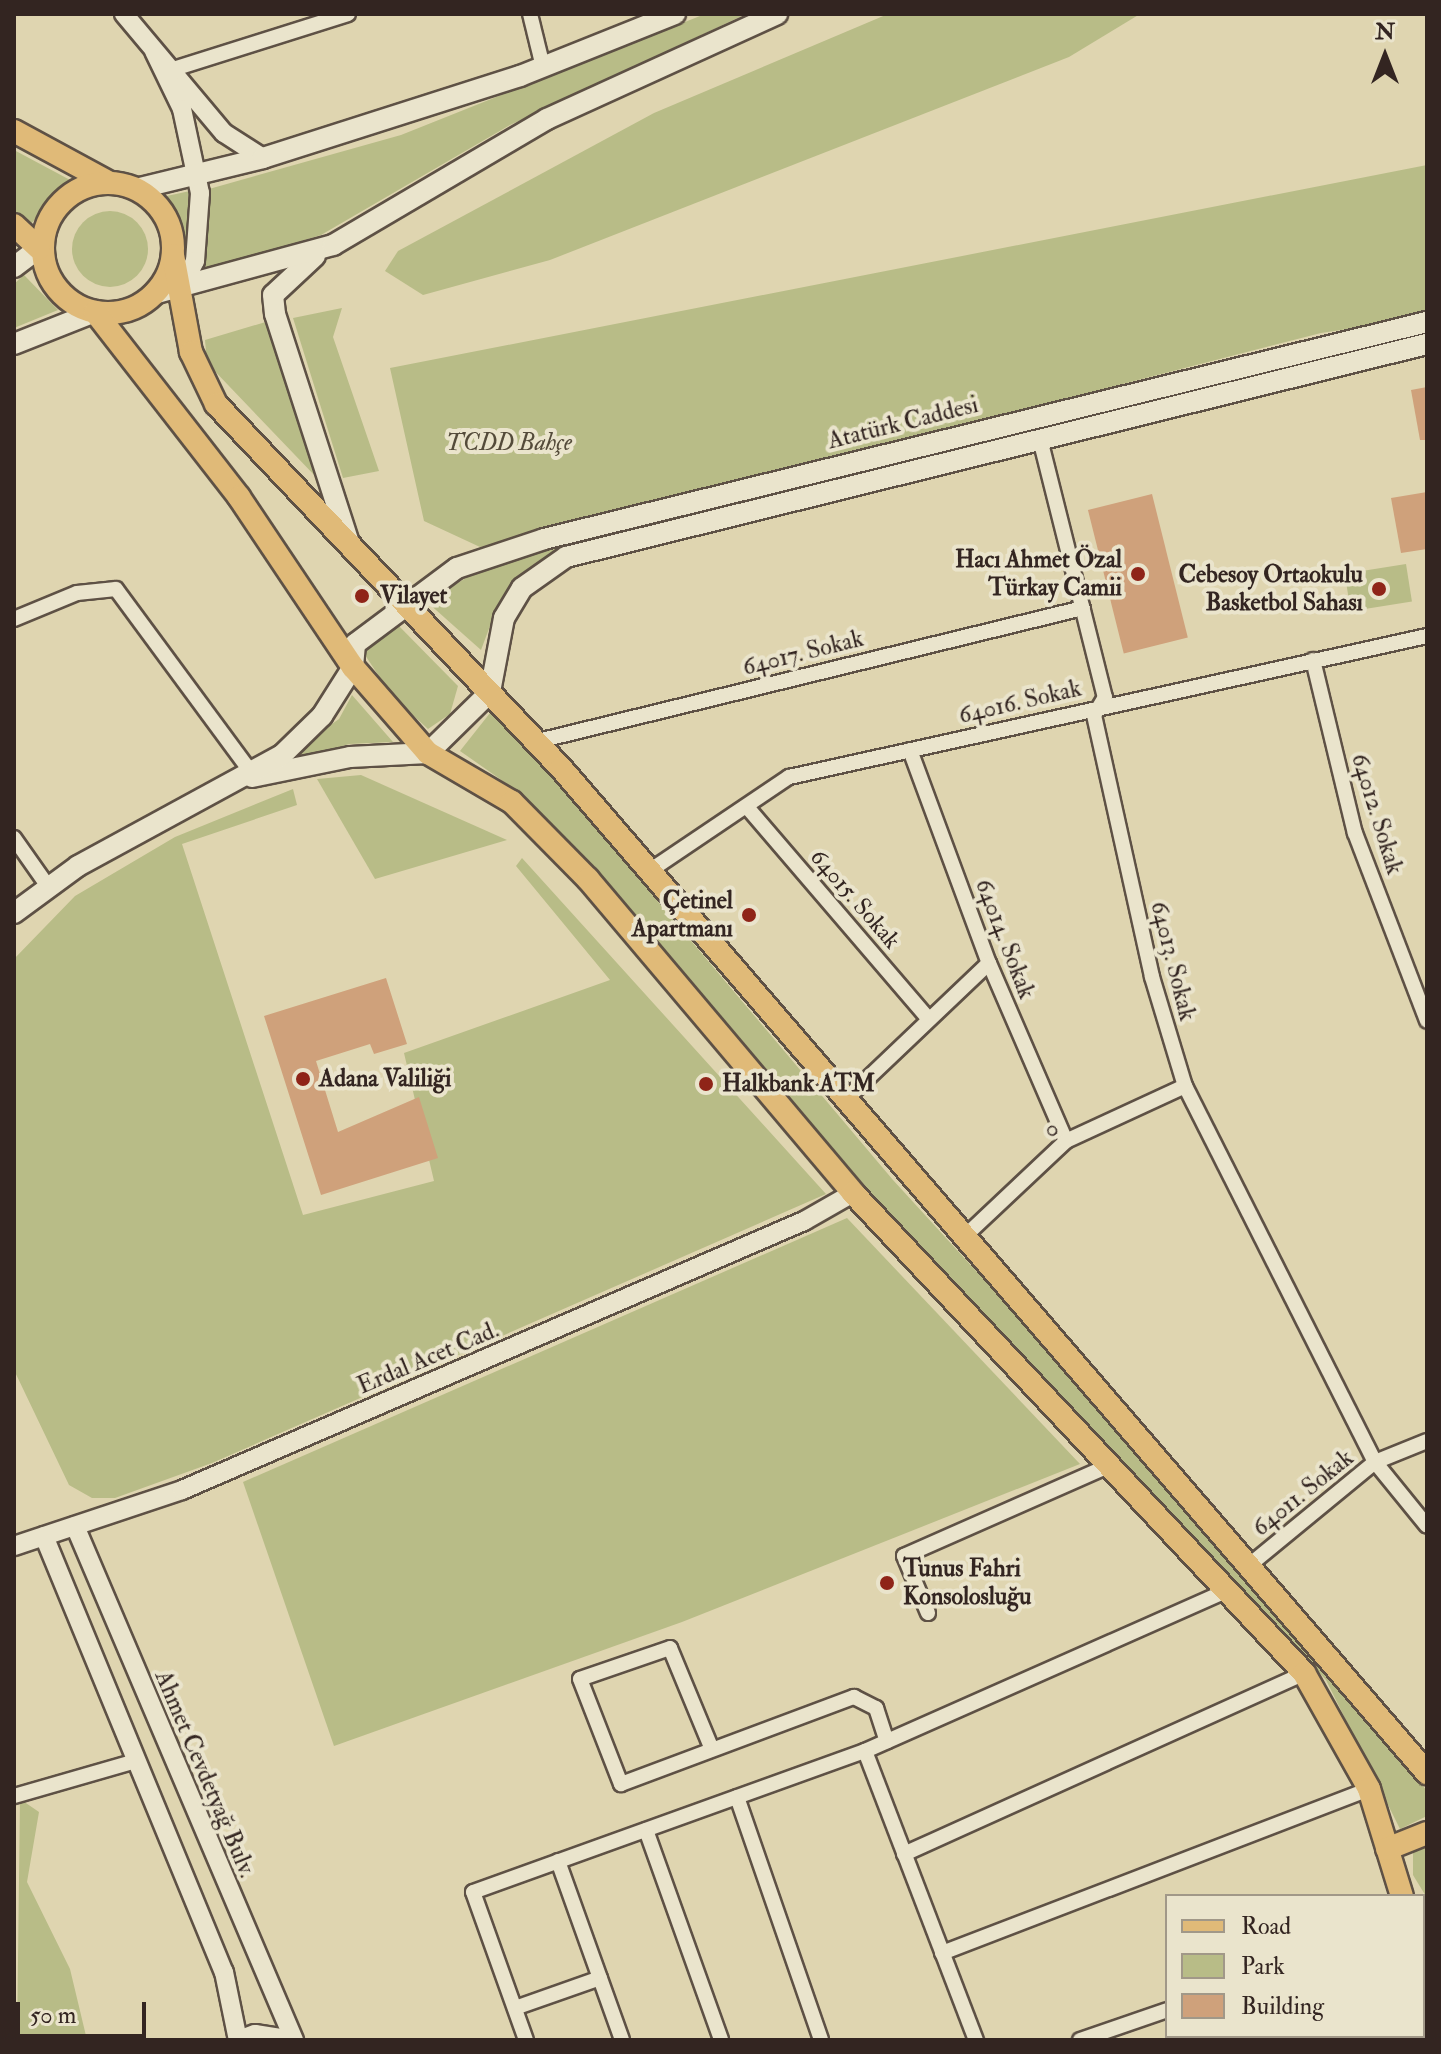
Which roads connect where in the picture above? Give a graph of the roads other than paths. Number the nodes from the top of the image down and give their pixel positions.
1 (124, 14) edge
2 (348, 14) edge
3 (530, 14) edge
4 (675, 14) edge
5 (777, 14) edge
6 (536, 70) junction
7 (169, 71) junction
8 (14, 131) edge
9 (263, 158) junction
10 (196, 176) junction
11 (110, 183) junction
12 (136, 189) junction
13 (14, 225) edge
14 (39, 248) junction
15 (324, 248) junction
16 (173, 255) junction
17 (14, 267) edge
18 (180, 290) junction
19 (153, 294) junction
20 (95, 312) junction
21 (1427, 322) edge
22 (14, 344) edge
23 (1427, 344) edge
24 (1040, 439) junction
25 (351, 549) junction
26 (406, 608) junction
27 (1083, 608) junction
28 (14, 619) edge
29 (1427, 636) edge
30 (1313, 660) junction
31 (353, 667) junction
32 (490, 692) junction
33 (1099, 706) junction
34 (534, 742) junction
35 (910, 750) junction
36 (428, 753) junction
37 (248, 775) junction
38 (747, 807) junction
39 (14, 838) edge
40 (648, 872) junction
41 (47, 885) junction
42 (14, 913) edge
43 (989, 963) junction
44 (929, 1019) junction
45 (1427, 1021) edge
46 (1185, 1086) junction
47 (844, 1101) junction
48 (1066, 1141) junction
49 (853, 1193) junction
50 (963, 1238) junction
51 (1427, 1441) edge
52 (1375, 1462) junction
53 (1113, 1464) junction
54 (75, 1526) junction
55 (1427, 1526) edge
56 (44, 1536) junction
57 (14, 1546) edge
58 (1252, 1563) junction
59 (1228, 1590) junction
60 (928, 1613) dead end
61 (1304, 1673) junction
62 (887, 1741) junction
63 (711, 1747) junction
64 (865, 1751) junction
65 (136, 1761) junction
66 (1427, 1773) edge
67 (1369, 1789) junction
68 (14, 1796) edge
69 (737, 1797) junction
70 (646, 1830) junction
71 (1427, 1833) edge
72 (1387, 1849) junction
73 (904, 1854) junction
74 (558, 1861) junction
75 (1401, 1894) edge
76 (942, 1953) junction
77 (600, 1978) junction
78 (515, 2008) junction
79 (1165, 2011) edge
80 (239, 2040) edge
81 (293, 2040) edge
82 (526, 2040) edge
83 (622, 2040) edge
84 (721, 2040) edge
85 (821, 2040) edge
86 (976, 2040) edge
87 (1080, 2040) edge

1 - 7 street
2 - 7 street
3 - 6 street
4 - 6 main road
5 - 15 main road
6 - 9 main road
7 - 9 street
7 - 10 street
8 - 11 main road
9 - 10 main road
10 - 12 main road
10 - 18 street
11 - 12 main road
11 - 14 main road
12 - 16 main road
13 - 14 main road
14 - 17 main road
14 - 20 main road
15 - 18 main road
15 - 25 main road
16 - 18 main road
16 - 19 main road
18 - 19 main road
18 - 25 main road
19 - 20 main road
20 - 22 main road
20 - 31 main road
21 - 26 main road, Atatürk Caddesi
23 - 24 main road, Atatürk Caddesi
24 - 27 street, 64013. Sokak
24 - 32 main road, Atatürk Caddesi
25 - 26 main road
26 - 31 main road, Atatürk Caddesi
26 - 32 main road
27 - 33 street, 64013. Sokak
27 - 34 street, 64017. Sokak
28 - 37 street
29 - 30 street, 64016. Sokak
30 - 33 street, 64016. Sokak
30 - 45 street, 64012. Sokak
31 - 36 main road
31 - 37 main road, Atatürk Caddesi
32 - 34 main road
32 - 36 main road
33 - 35 street, 64016. Sokak
33 - 46 street, 64013. Sokak
34 - 40 main road
35 - 38 street, 64016. Sokak
35 - 43 street, 64014. Sokak
36 - 37 main road
36 - 49 main road
37 - 41 main road
38 - 40 street, 64016. Sokak
38 - 44 street, 64015. Sokak
39 - 41 street
40 - 47 main road
41 - 42 main road
43 - 44 street
43 - 48 street, 64014. Sokak
44 - 47 street
46 - 48 street, 0
46 - 52 street, 64013. Sokak
47 - 50 main road
48 - 50 street, 0
49 - 53 main road
49 - 54 street, Erdal Acet Cad.
50 - 58 main road
51 - 52 street, 64011. Sokak
52 - 55 street, 64013. Sokak
52 - 58 street, 64011. Sokak
53 - 59 main road
53 - 60 street
54 - 56 street, Erdal Acet Cad.
54 - 81 street, Ahmet Cevdetyağ Bulv.
56 - 57 street, Erdal Acet Cad.
56 - 65 street
58 - 66 main road
59 - 61 main road
59 - 62 street
61 - 67 main road
61 - 73 street
62 - 63 street
62 - 64 street
63 - 63 street
64 - 69 street
64 - 73 street
65 - 68 street
65 - 80 street
67 - 72 main road
67 - 76 street
69 - 70 street
69 - 85 street
70 - 74 street
70 - 84 street
71 - 72 main road
72 - 75 main road
73 - 76 street
74 - 77 street
74 - 78 street
76 - 86 street
77 - 78 street
77 - 83 street
78 - 82 street
79 - 87 street
80 - 81 street

